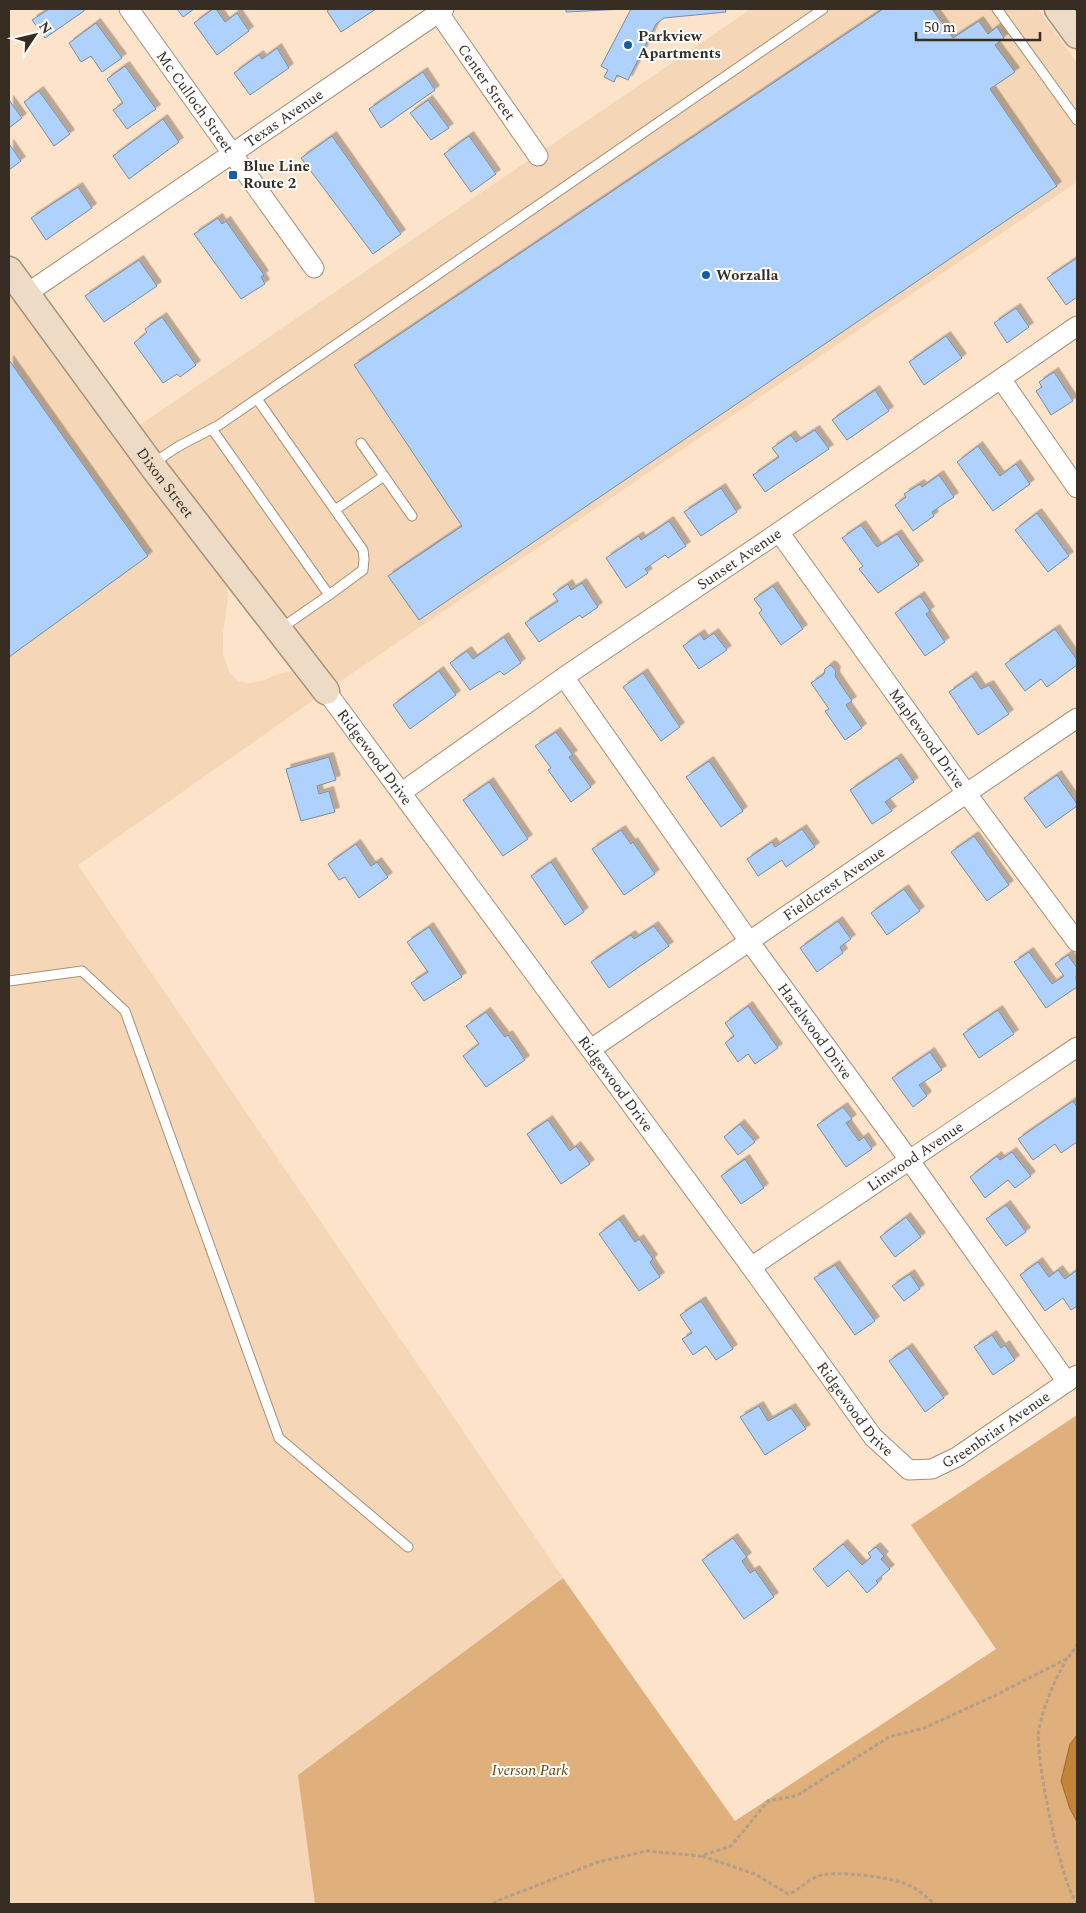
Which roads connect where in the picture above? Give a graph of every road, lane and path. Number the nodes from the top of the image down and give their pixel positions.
1 (129, 9) edge
2 (823, 9) edge
3 (997, 9) edge
4 (1058, 9) edge
5 (439, 10) edge
6 (1077, 35) edge
7 (1077, 120) edge
8 (231, 153) junction
9 (538, 156) dead end
10 (314, 268) dead end
11 (9, 270) edge
12 (26, 294) junction
13 (1077, 326) edge
14 (1001, 379) junction
15 (257, 399) junction
16 (212, 429) junction
17 (360, 443) dead end
18 (151, 464) junction
19 (384, 476) junction
20 (1077, 488) edge
21 (335, 510) junction
22 (412, 516) dead end
23 (779, 532) junction
24 (329, 595) junction
25 (280, 630) junction
26 (564, 677) junction
27 (326, 691) joint
28 (1077, 718) edge
29 (402, 792) junction
30 (967, 794) junction
31 (749, 941) junction
32 (1077, 942) edge
33 (9, 981) edge
34 (1077, 1046) edge
35 (591, 1049) junction
36 (910, 1160) junction
37 (751, 1267) junction
38 (1072, 1379) edge
39 (909, 1470) joint
40 (408, 1547) dead end
41 (1077, 1645) edge
42 (1068, 1658) junction
43 (701, 1856) junction
44 (1077, 1903) edge
45 (493, 1904) edge
46 (934, 1904) edge

1 - 8 street, Mc Culloch Street
2 - 15 lane
3 - 7 lane
4 - 6 street
5 - 8 street, Texas Avenue
5 - 9 street, Center Street
8 - 10 street, Mc Culloch Street
8 - 12 street, Texas Avenue
11 - 12 street, Dixon Street
12 - 18 street, Dixon Street
13 - 14 street, Sunset Avenue
14 - 20 street
14 - 23 street, Sunset Avenue
15 - 16 lane
15 - 21 lane
16 - 18 lane
16 - 24 lane
17 - 19 lane
18 - 25 street, Dixon Street
19 - 21 lane
19 - 22 lane
21 - 24 lane
23 - 26 street, Sunset Avenue
23 - 30 street, Maplewood Drive
24 - 25 lane
25 - 27 street, Dixon Street
26 - 29 street, Sunset Avenue
26 - 31 street, Hazelwood Drive
27 - 29 street, Ridgewood Drive
28 - 30 street, Fieldcrest Avenue
29 - 35 street, Ridgewood Drive
30 - 31 street, Fieldcrest Avenue
30 - 32 street, Maplewood Drive
31 - 35 street, Fieldcrest Avenue
31 - 36 street, Hazelwood Drive
33 - 40 lane
34 - 36 street, Linwood Avenue
35 - 37 street, Ridgewood Drive
36 - 37 street, Linwood Avenue
36 - 38 street, Hazelwood Drive
37 - 39 street, Ridgewood Drive
38 - 39 street, Greenbriar Avenue
41 - 42 path
42 - 43 path
42 - 44 path
43 - 45 path
43 - 46 path

